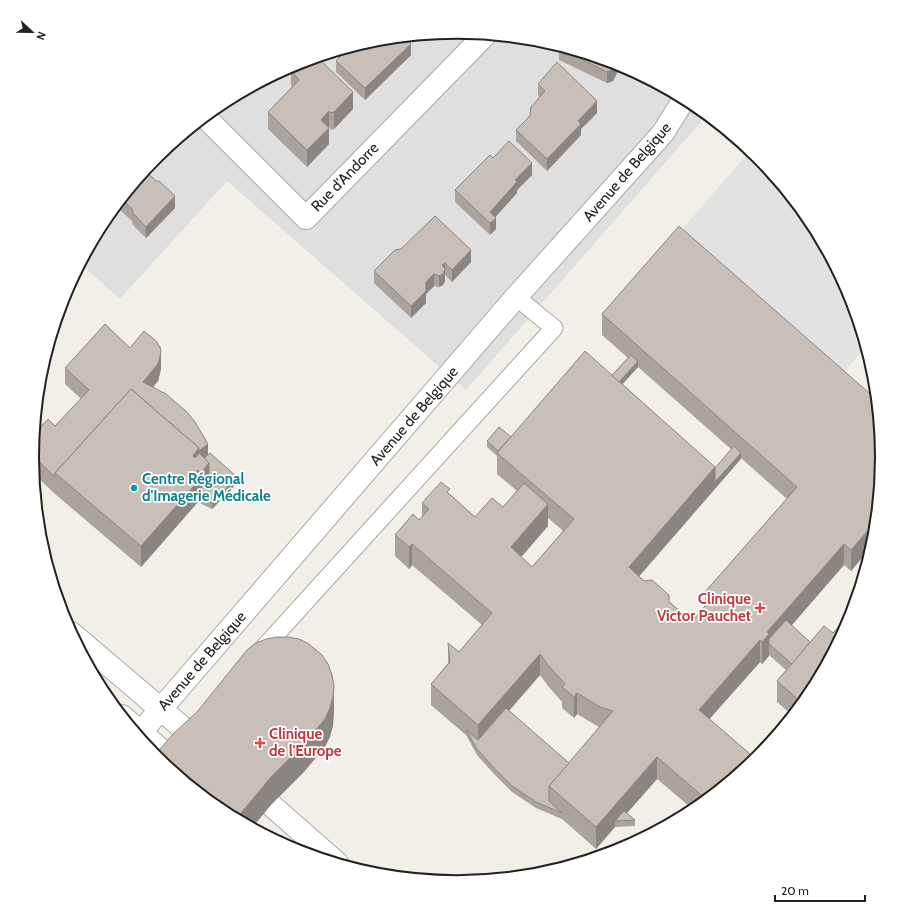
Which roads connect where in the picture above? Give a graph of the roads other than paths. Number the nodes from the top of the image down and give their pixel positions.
1 (480, 40) edge
2 (681, 104) edge
3 (209, 121) edge
4 (516, 297) junction
5 (82, 642) edge
6 (247, 666) edge
7 (161, 709) junction
8 (141, 731) edge
9 (194, 731) edge
10 (151, 741) edge
11 (174, 761) edge
12 (271, 805) edge
13 (329, 856) edge

1 - 3 street, Rue d'Andorre
2 - 4 street, Avenue de Belgique
4 - 6 lane
4 - 7 street, Avenue de Belgique
5 - 7 street
7 - 8 street, Avenue de Belgique
7 - 9 street
10 - 11 street
12 - 13 street

